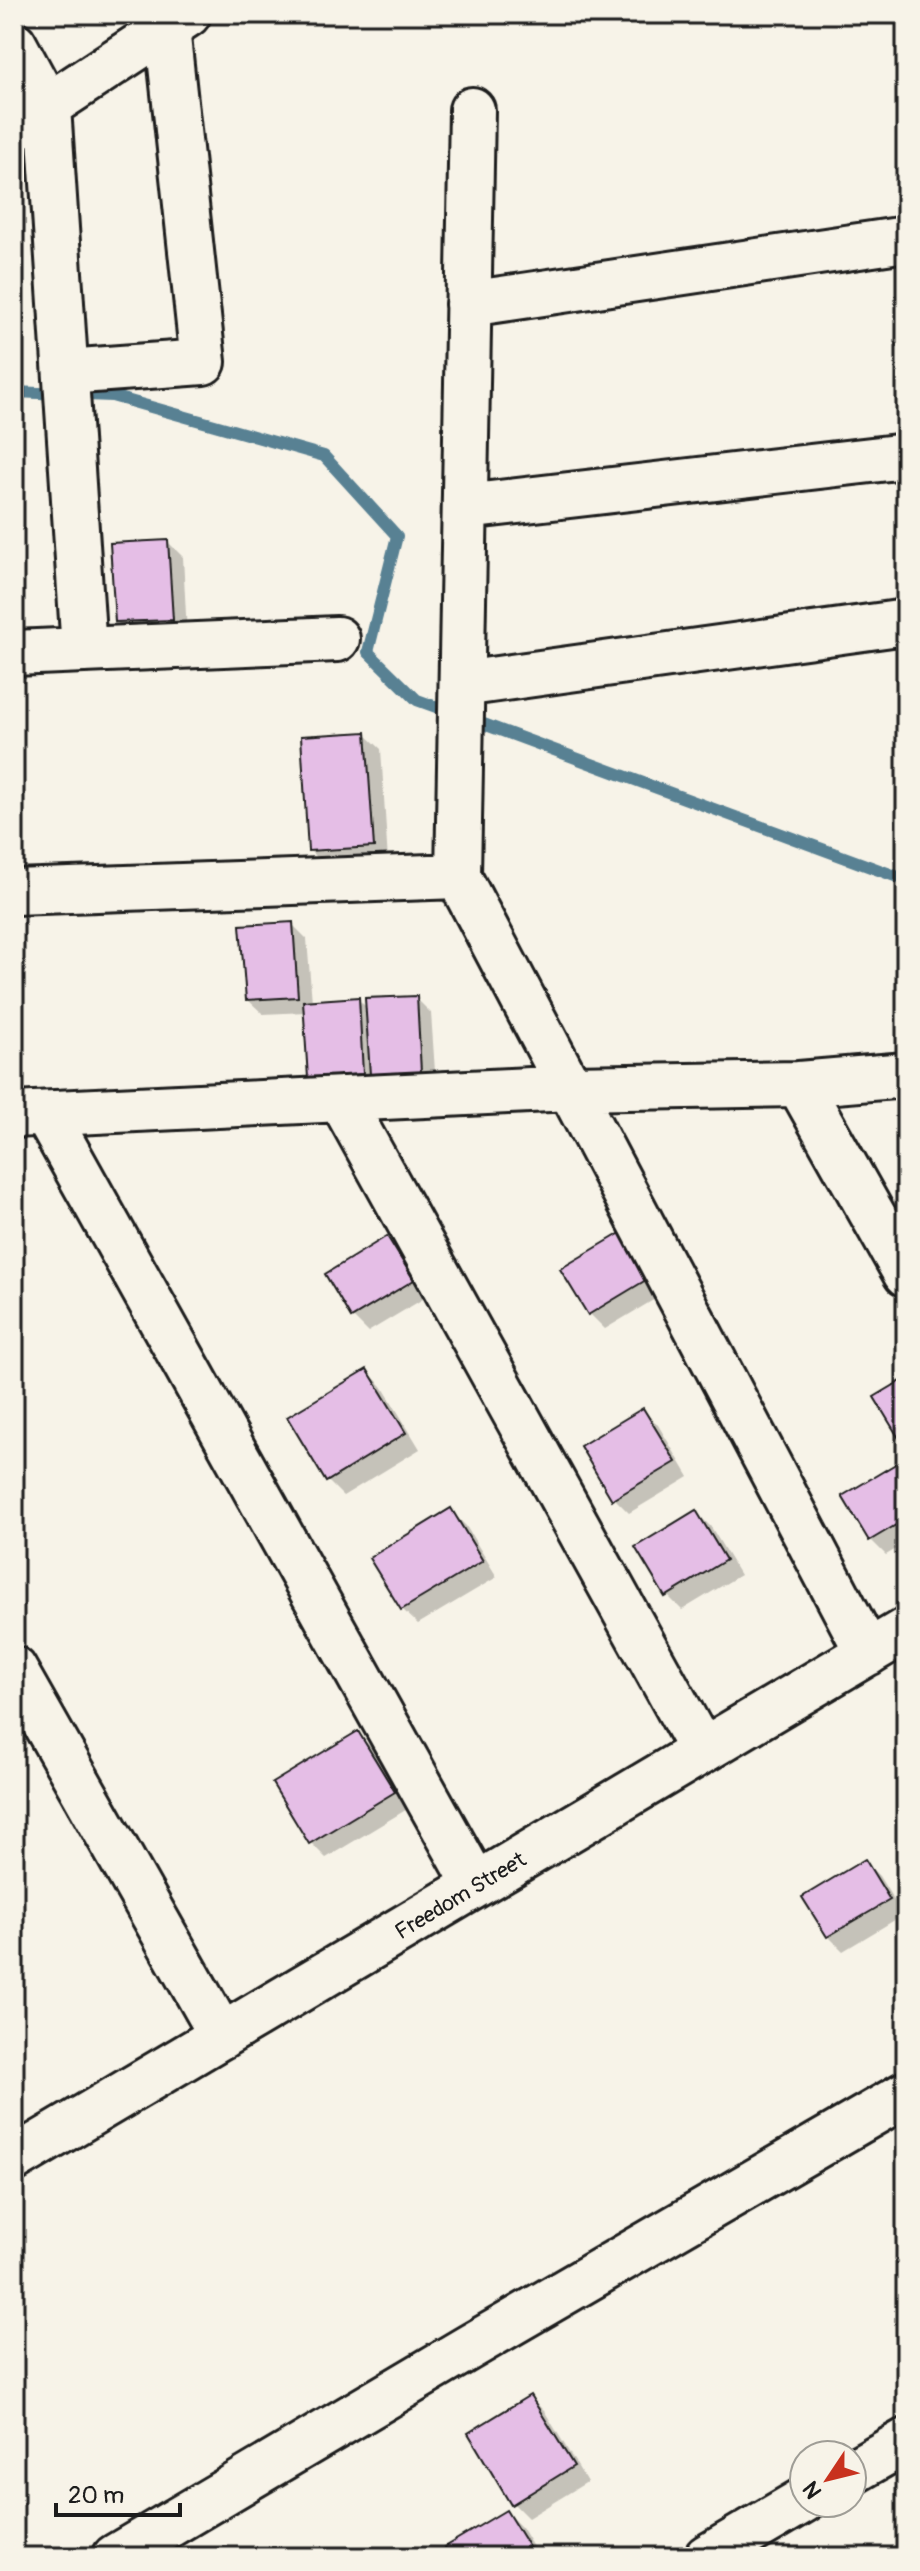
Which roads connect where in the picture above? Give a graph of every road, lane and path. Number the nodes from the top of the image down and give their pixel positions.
1 (178, 21) edge
2 (14, 44) edge
3 (472, 110) dead end
4 (31, 118) edge
5 (906, 239) edge
6 (468, 304) junction
7 (66, 372) junction
8 (906, 456) edge
9 (465, 507) junction
10 (906, 622) edge
11 (337, 639) dead end
12 (84, 650) junction
13 (14, 653) edge
14 (462, 684) junction
15 (458, 876) junction
16 (14, 892) edge
17 (906, 1075) edge
18 (799, 1084) junction
19 (571, 1088) junction
20 (341, 1099) junction
21 (30, 1115) edge
22 (906, 1274) edge
23 (906, 1630) edge
24 (868, 1653) junction
25 (14, 1669) edge
26 (702, 1751) junction
27 (476, 1885) junction
28 (222, 2036) junction
29 (906, 2094) edge
30 (14, 2159) edge
31 (906, 2441) edge
32 (868, 2463) edge
33 (788, 2509) edge
34 (115, 2557) edge
35 (707, 2557) edge

1 - 4 street
1 - 7 street
2 - 4 street
3 - 6 street
4 - 7 street
5 - 6 street
6 - 9 street
7 - 12 street
8 - 9 street
9 - 14 street
10 - 14 street
11 - 12 street
12 - 13 street
14 - 15 street
15 - 16 street
15 - 19 street
17 - 18 street
18 - 19 street
18 - 22 street
19 - 20 street
19 - 24 street
20 - 21 street
20 - 26 street
21 - 27 street
23 - 24 street, Freedom Street
24 - 26 street, Freedom Street
25 - 28 street
26 - 27 street, Freedom Street
27 - 28 street, Freedom Street
28 - 30 street, Freedom Street
29 - 34 street
31 - 32 street
33 - 35 street

